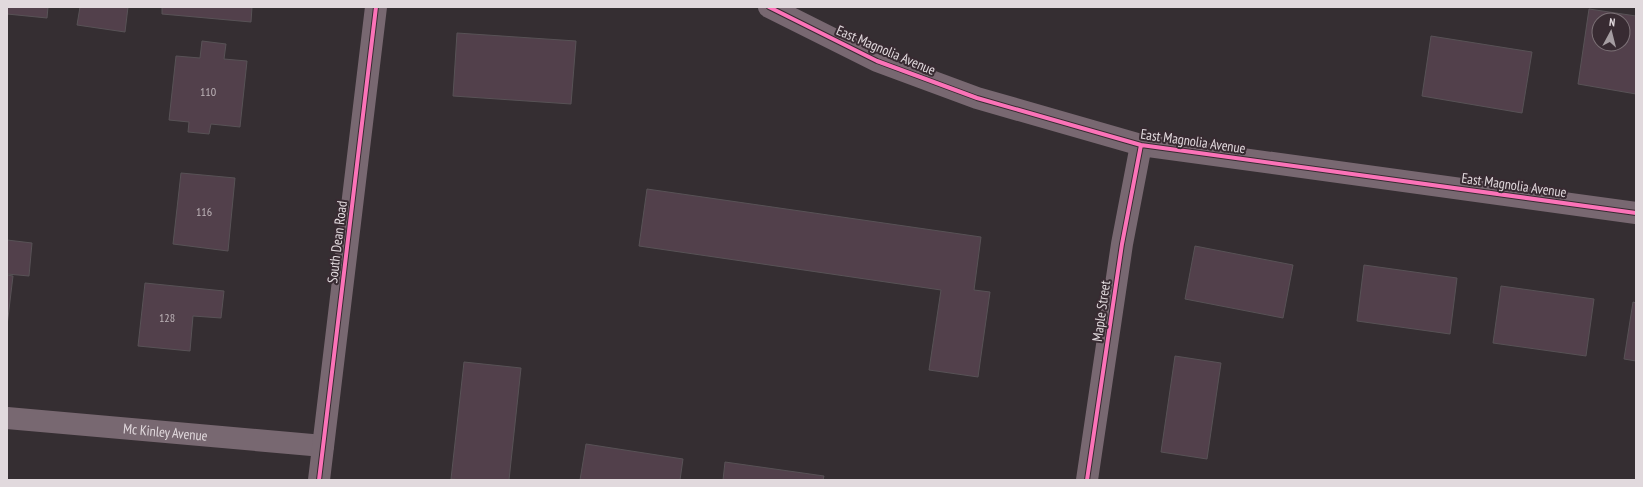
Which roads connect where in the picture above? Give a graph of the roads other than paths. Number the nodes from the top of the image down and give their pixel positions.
1 (376, 7) edge
2 (769, 7) edge
3 (1141, 145) junction
4 (1636, 213) edge
5 (7, 418) edge
6 (323, 446) junction
7 (319, 480) edge
8 (1087, 480) edge

1 - 6 street, South Dean Road
2 - 3 street, East Magnolia Avenue
3 - 4 street, East Magnolia Avenue
3 - 8 street, Maple Street
5 - 6 street, Mc Kinley Avenue
6 - 7 street, South Dean Road

